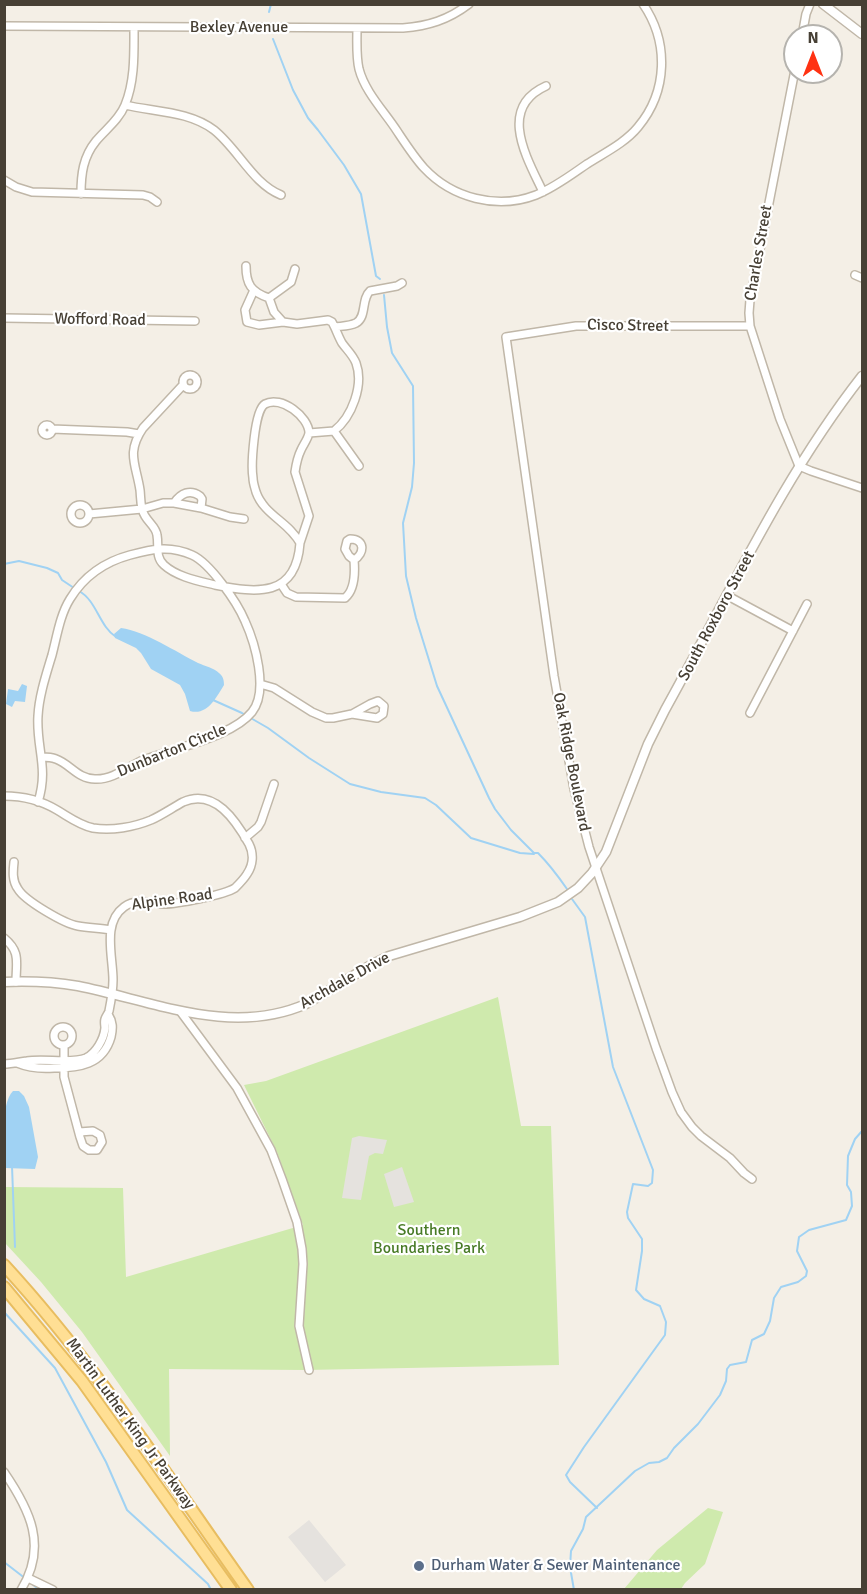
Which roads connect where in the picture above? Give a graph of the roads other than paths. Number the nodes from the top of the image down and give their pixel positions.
1 (469, 4) edge
2 (643, 4) edge
3 (810, 4) edge
4 (823, 4) edge
5 (804, 24) edge
6 (4, 26) edge
7 (134, 28) junction
8 (357, 28) junction
9 (862, 34) edge
10 (792, 84) edge
11 (546, 86) dead end
12 (125, 105) junction
13 (4, 180) edge
14 (543, 192) junction
15 (81, 194) junction
16 (281, 195) dead end
17 (157, 202) dead end
18 (246, 266) dead end
19 (295, 269) dead end
20 (402, 283) dead end
21 (254, 290) junction
22 (269, 297) junction
23 (4, 318) edge
24 (195, 321) dead end
25 (283, 322) junction
26 (335, 327) junction
27 (750, 327) junction
28 (506, 337) joint
29 (862, 376) edge
30 (183, 385) dead end
31 (52, 429) dead end
32 (334, 431) junction
33 (309, 433) junction
34 (139, 434) junction
35 (799, 465) junction
36 (359, 466) dead end
37 (862, 488) edge
38 (174, 503) junction
39 (201, 508) junction
40 (142, 509) junction
41 (89, 514) dead end
42 (244, 519) dead end
43 (300, 543) junction
44 (158, 548) junction
45 (354, 560) dead end
46 (281, 584) junction
47 (223, 586) junction
48 (728, 596) junction
49 (807, 604) dead end
50 (793, 631) junction
51 (260, 684) junction
52 (750, 713) dead end
53 (352, 714) dead end
54 (42, 757) junction
55 (274, 784) dead end
56 (4, 796) edge
57 (38, 802) junction
58 (245, 838) junction
59 (14, 862) dead end
60 (596, 868) junction
61 (111, 930) junction
62 (4, 938) edge
63 (4, 982) edge
64 (16, 982) junction
65 (112, 994) junction
66 (180, 1011) junction
67 (64, 1046) dead end
68 (4, 1064) edge
69 (64, 1064) junction
70 (79, 1132) dead end
71 (752, 1179) dead end
72 (4, 1265) edge
73 (4, 1287) edge
74 (309, 1370) dead end
75 (4, 1472) edge
76 (28, 1578) junction
77 (21, 1590) edge
78 (53, 1590) edge
79 (231, 1590) edge
80 (248, 1590) edge

1 - 8 street, Bexley Avenue
2 - 14 street
3 - 5 street
4 - 9 street
6 - 7 street, Bexley Avenue
7 - 8 street, Bexley Avenue
7 - 12 street
8 - 14 street
10 - 27 street, Charles Street
11 - 14 street
12 - 15 street
12 - 16 street
13 - 15 street
15 - 17 street
18 - 21 street
19 - 22 street
20 - 26 street
21 - 22 street
21 - 25 street
22 - 25 street
23 - 24 street, Wofford Road
25 - 26 street
26 - 32 street
27 - 28 street, Cisco Street
27 - 35 street, Charles Street
28 - 60 street, Oak Ridge Boulevard
29 - 35 street, South Roxboro Street
30 - 34 street
31 - 34 street
32 - 33 street
32 - 36 street
33 - 43 street
33 - 43 street
34 - 40 street
35 - 37 street
35 - 48 street, South Roxboro Street
38 - 39 street
38 - 39 street
38 - 40 street
39 - 42 street
40 - 41 street
40 - 44 street
43 - 46 street
44 - 47 street, Dunbarton Circle
44 - 47 street
44 - 54 street, Dunbarton Circle
45 - 46 street
46 - 47 street
47 - 51 street, Dunbarton Circle
48 - 50 street
48 - 60 street, South Roxboro Street
49 - 50 street
50 - 52 street
51 - 53 street
51 - 54 street, Dunbarton Circle
54 - 57 street, Dunbarton Circle
55 - 58 street
56 - 57 street, Alpine Road
57 - 58 street, Alpine Road
58 - 61 street, Alpine Road
59 - 61 street
60 - 66 street, Archdale Drive
60 - 71 street, Oak Ridge Boulevard
61 - 65 street
62 - 64 street
63 - 64 street, Archdale Drive
64 - 65 street, Archdale Drive
65 - 66 street, Archdale Drive
65 - 69 street
66 - 74 street
67 - 69 street
68 - 69 street
69 - 70 street
72 - 80 main road, Martin Luther King Jr Parkway
73 - 79 main road, Martin Luther King Jr Parkway
75 - 76 street
76 - 77 street
76 - 78 street

